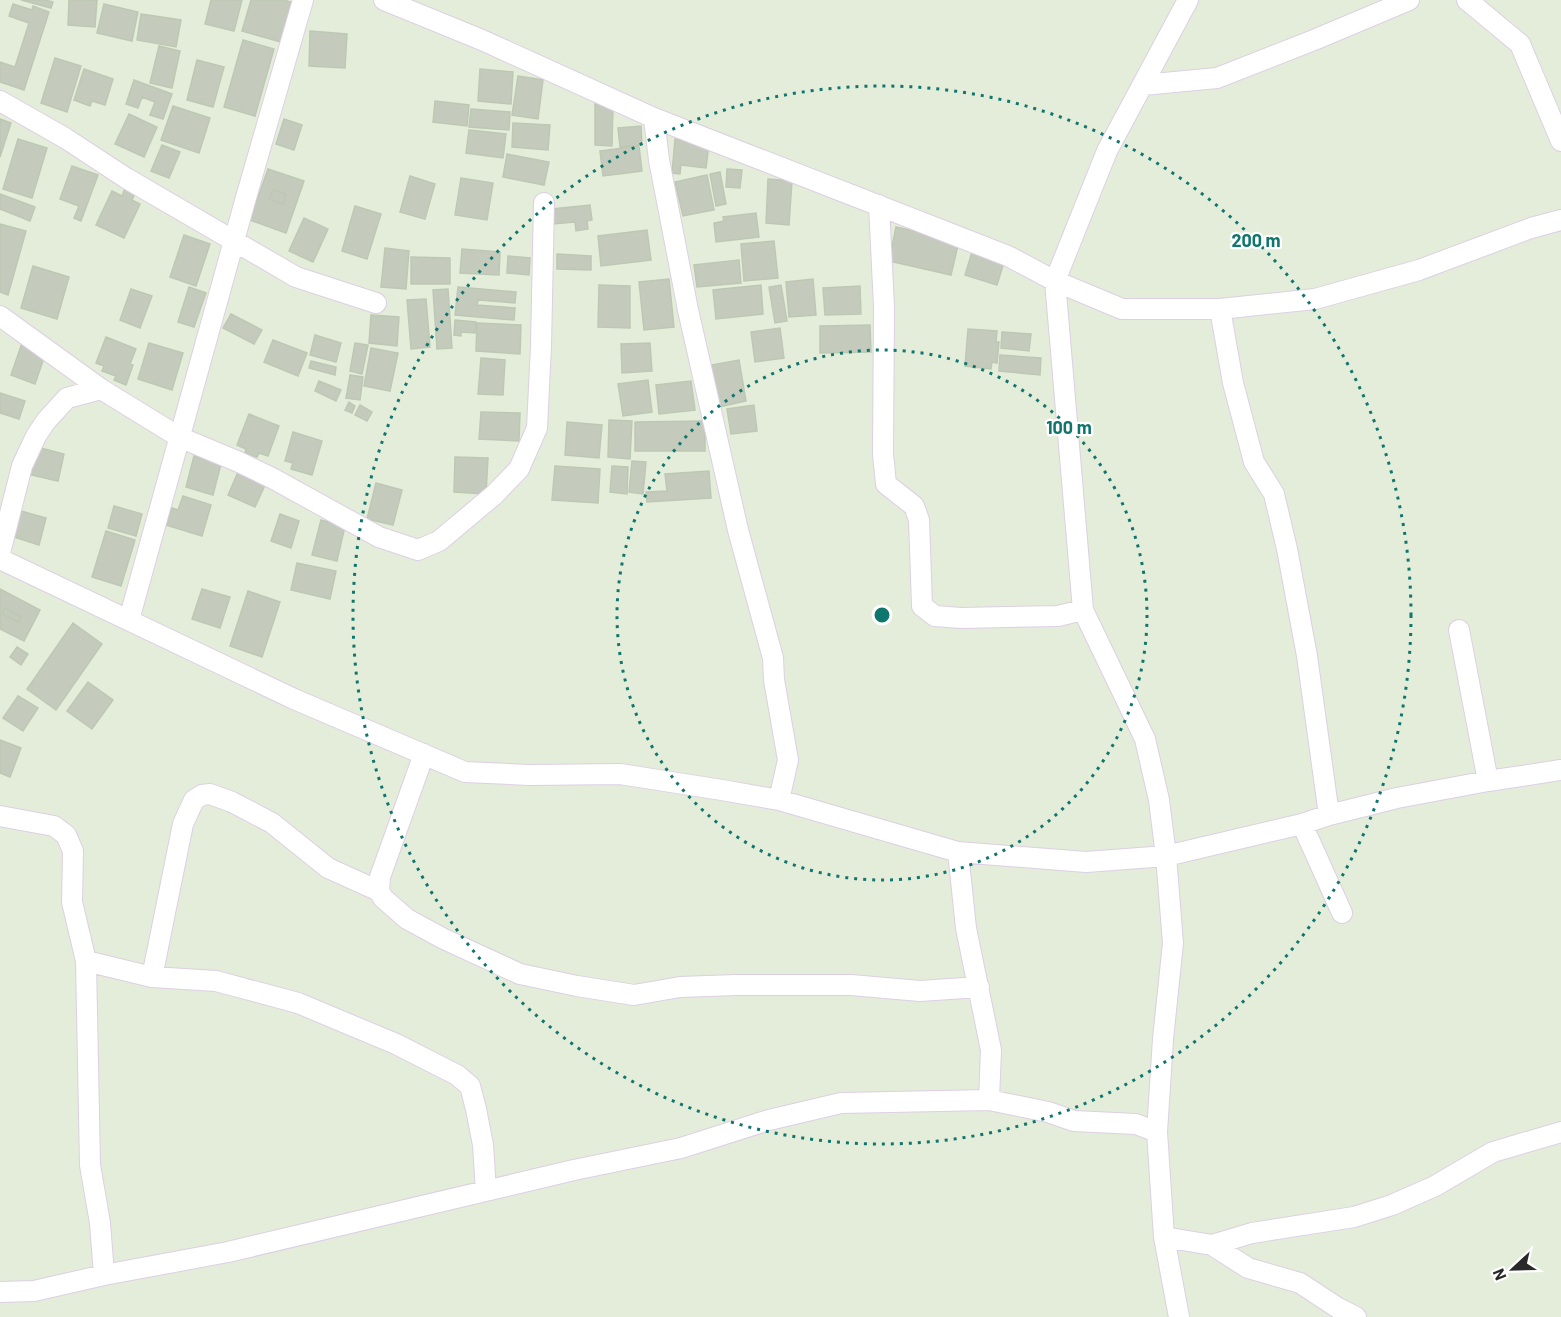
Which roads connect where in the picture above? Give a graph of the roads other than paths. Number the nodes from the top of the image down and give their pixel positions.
1 (303, 0) edge
2 (384, 0) edge
3 (1188, 0) edge
4 (1409, 0) edge
5 (1467, 0) edge
6 (1143, 85) junction
7 (0, 101) edge
8 (654, 118) junction
9 (1561, 141) edge
10 (544, 203) dead end
11 (879, 204) junction
12 (1561, 220) edge
13 (235, 240) junction
14 (1055, 280) junction
15 (376, 303) dead end
16 (1220, 309) junction
17 (0, 316) edge
18 (100, 389) junction
19 (179, 437) junction
20 (0, 553) edge
21 (0, 559) edge
22 (1083, 610) junction
23 (129, 620) junction
24 (1459, 630) dead end
25 (424, 754) junction
26 (1561, 770) edge
27 (1488, 781) junction
28 (779, 800) junction
29 (1329, 815) junction
30 (0, 816) edge
31 (1302, 824) junction
32 (958, 852) junction
33 (1166, 856) junction
34 (380, 891) junction
35 (1342, 913) dead end
36 (86, 961) junction
37 (152, 977) junction
38 (979, 987) junction
39 (988, 1100) junction
40 (1157, 1132) junction
41 (1561, 1132) edge
42 (486, 1191) junction
43 (1164, 1237) junction
44 (1212, 1245) junction
45 (104, 1275) junction
46 (0, 1292) edge
47 (1179, 1317) edge
48 (1356, 1317) edge

1 - 13 street
2 - 8 street
3 - 6 street
4 - 6 street
5 - 9 street
6 - 14 street
7 - 13 street
8 - 11 street
8 - 28 street
10 - 19 street
11 - 14 street
11 - 22 street
12 - 16 street
13 - 15 street
13 - 19 street
14 - 16 street
14 - 22 street
16 - 29 street
17 - 18 street
18 - 19 street
18 - 20 street
19 - 23 street
21 - 23 street
22 - 33 street
23 - 25 street
24 - 27 street
25 - 28 street
25 - 34 street
26 - 27 street
27 - 29 street
28 - 32 street
29 - 31 street
30 - 36 street
31 - 33 street
31 - 35 street
32 - 33 street
32 - 38 street
33 - 40 street
34 - 37 street
34 - 38 street
36 - 37 street
36 - 45 street
37 - 42 street
38 - 39 street
39 - 40 street
39 - 42 street
40 - 43 street
41 - 44 street
42 - 45 street
43 - 44 street
43 - 47 street
44 - 48 street
45 - 46 street

